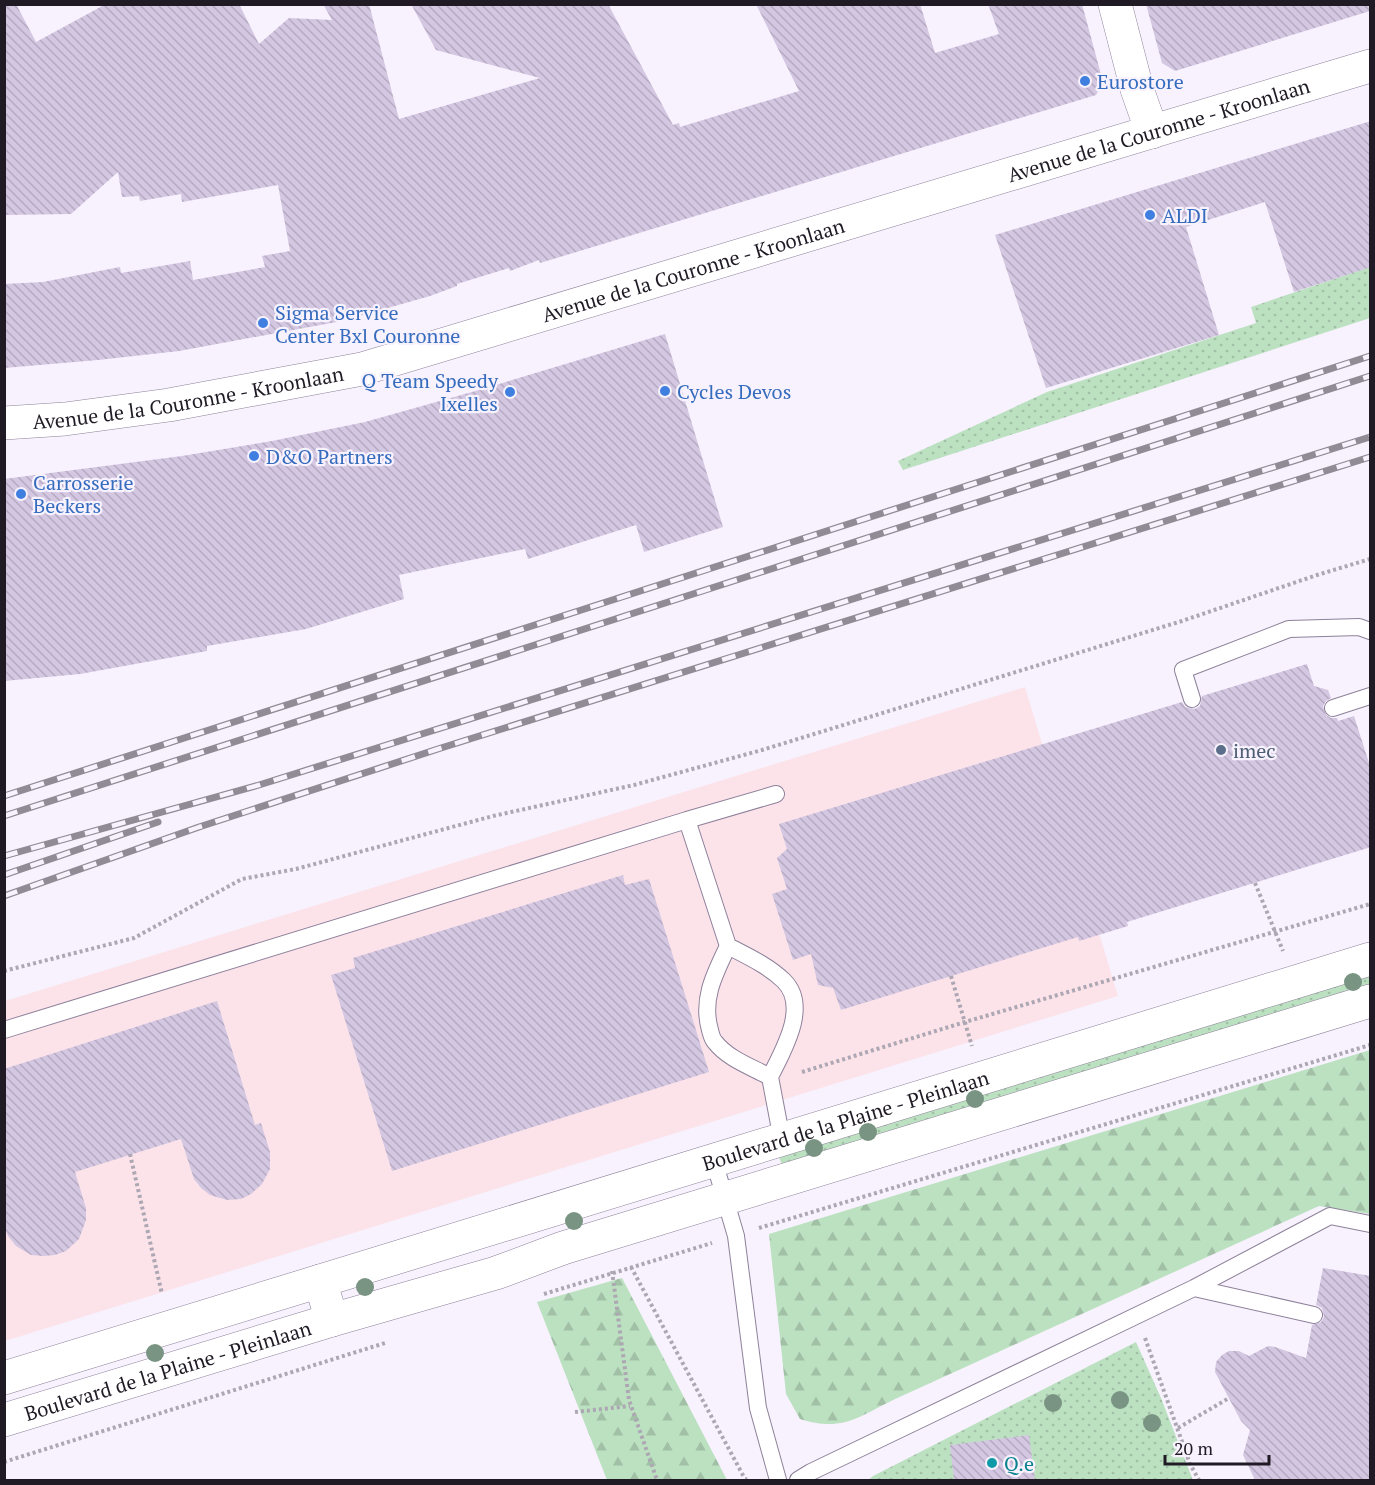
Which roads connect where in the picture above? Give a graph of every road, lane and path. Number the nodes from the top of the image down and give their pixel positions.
1 (1115, 4) edge
2 (1371, 66) edge
3 (1152, 132) junction
4 (4, 423) edge
5 (1371, 559) edge
6 (1371, 631) edge
7 (1371, 696) edge
8 (1192, 699) dead end
9 (1333, 708) dead end
10 (776, 794) dead end
11 (687, 820) junction
12 (1255, 883) dead end
13 (1371, 904) edge
14 (1276, 933) junction
15 (728, 946) junction
16 (1284, 954) dead end
17 (1371, 959) edge
18 (4, 971) edge
19 (951, 976) dead end
20 (1371, 1001) edge
21 (965, 1022) junction
22 (4, 1029) edge
23 (1371, 1045) edge
24 (974, 1050) dead end
25 (770, 1079) junction
26 (783, 1140) junction
27 (130, 1154) dead end
28 (714, 1161) junction
29 (725, 1199) junction
30 (1371, 1224) edge
31 (735, 1236) junction
32 (631, 1267) junction
33 (613, 1273) junction
34 (320, 1281) junction
35 (1194, 1288) junction
36 (535, 1297) dead end
37 (164, 1301) dead end
38 (1314, 1315) dead end
39 (332, 1320) junction
40 (1143, 1332) dead end
41 (396, 1340) dead end
42 (4, 1378) edge
43 (1229, 1398) dead end
44 (630, 1406) junction
45 (575, 1412) dead end
46 (4, 1420) edge
47 (1178, 1428) junction
48 (4, 1462) edge
49 (657, 1480) edge
50 (751, 1480) edge
51 (778, 1480) edge
52 (798, 1480) edge
53 (1198, 1480) edge

1 - 3 main road
2 - 3 main road, Avenue de la Couronne - Kroonlaan
3 - 4 main road, Avenue de la Couronne - Kroonlaan
5 - 18 path
6 - 8 lane
7 - 9 lane
10 - 11 lane
11 - 15 lane
11 - 22 lane
12 - 14 path
13 - 14 path
14 - 16 path
14 - 21 path
15 - 25 lane
15 - 25 lane
17 - 26 main road, Boulevard de la Plaine - Pleinlaan
19 - 21 path
20 - 29 main road, Boulevard de la Plaine - Pleinlaan
21 - 24 path
21 - 25 path
23 - 31 path
25 - 26 lane
26 - 28 main road, Boulevard de la Plaine - Pleinlaan
27 - 37 path
28 - 29 lane
28 - 34 main road, Boulevard de la Plaine - Pleinlaan
29 - 31 lane
29 - 39 main road, Boulevard de la Plaine - Pleinlaan
30 - 35 lane
31 - 32 path
31 - 51 lane
32 - 33 path
32 - 50 path
33 - 36 path
33 - 44 path
34 - 39 main road, Boulevard de la Plaine - Pleinlaan
34 - 42 main road, Boulevard de la Plaine - Pleinlaan
35 - 38 lane
35 - 52 lane
39 - 46 main road, Boulevard de la Plaine - Pleinlaan
40 - 47 path
41 - 48 path
43 - 47 path
44 - 45 path
44 - 49 path
47 - 53 path

